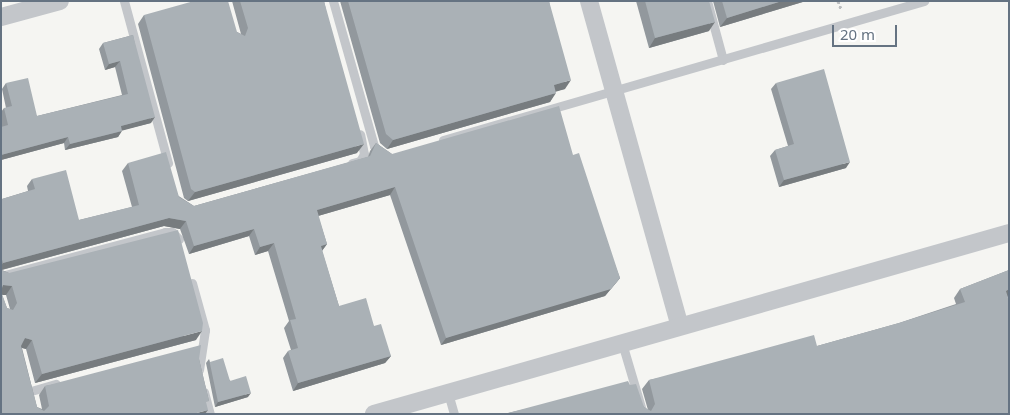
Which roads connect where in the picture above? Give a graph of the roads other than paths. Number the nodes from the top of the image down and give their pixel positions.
1 (60, 1) edge
2 (124, 1) edge
3 (322, 1) edge
4 (334, 1) edge
5 (589, 1) edge
6 (707, 1) edge
7 (924, 1) edge
8 (1, 17) edge
9 (723, 60) junction
10 (614, 91) junction
11 (437, 142) edge
12 (390, 155) edge
13 (338, 167) edge
14 (171, 174) edge
15 (1009, 232) edge
16 (182, 249) edge
17 (1, 276) edge
18 (190, 277) edge
19 (680, 326) junction
20 (622, 343) junction
21 (203, 345) junction
22 (194, 348) edge
23 (69, 380) edge
24 (31, 390) edge
25 (448, 393) junction
26 (210, 414) edge
27 (374, 414) edge
28 (454, 414) edge
29 (643, 414) edge

1 - 8 street
2 - 14 lane
3 - 13 lane
4 - 12 lane
5 - 10 street
6 - 9 lane
7 - 9 lane
9 - 10 lane
10 - 11 lane
10 - 19 street
15 - 19 street
16 - 17 lane
18 - 21 lane
19 - 20 street
20 - 25 street
20 - 29 lane
21 - 22 lane
21 - 26 lane
23 - 24 lane
25 - 27 street
25 - 28 lane

